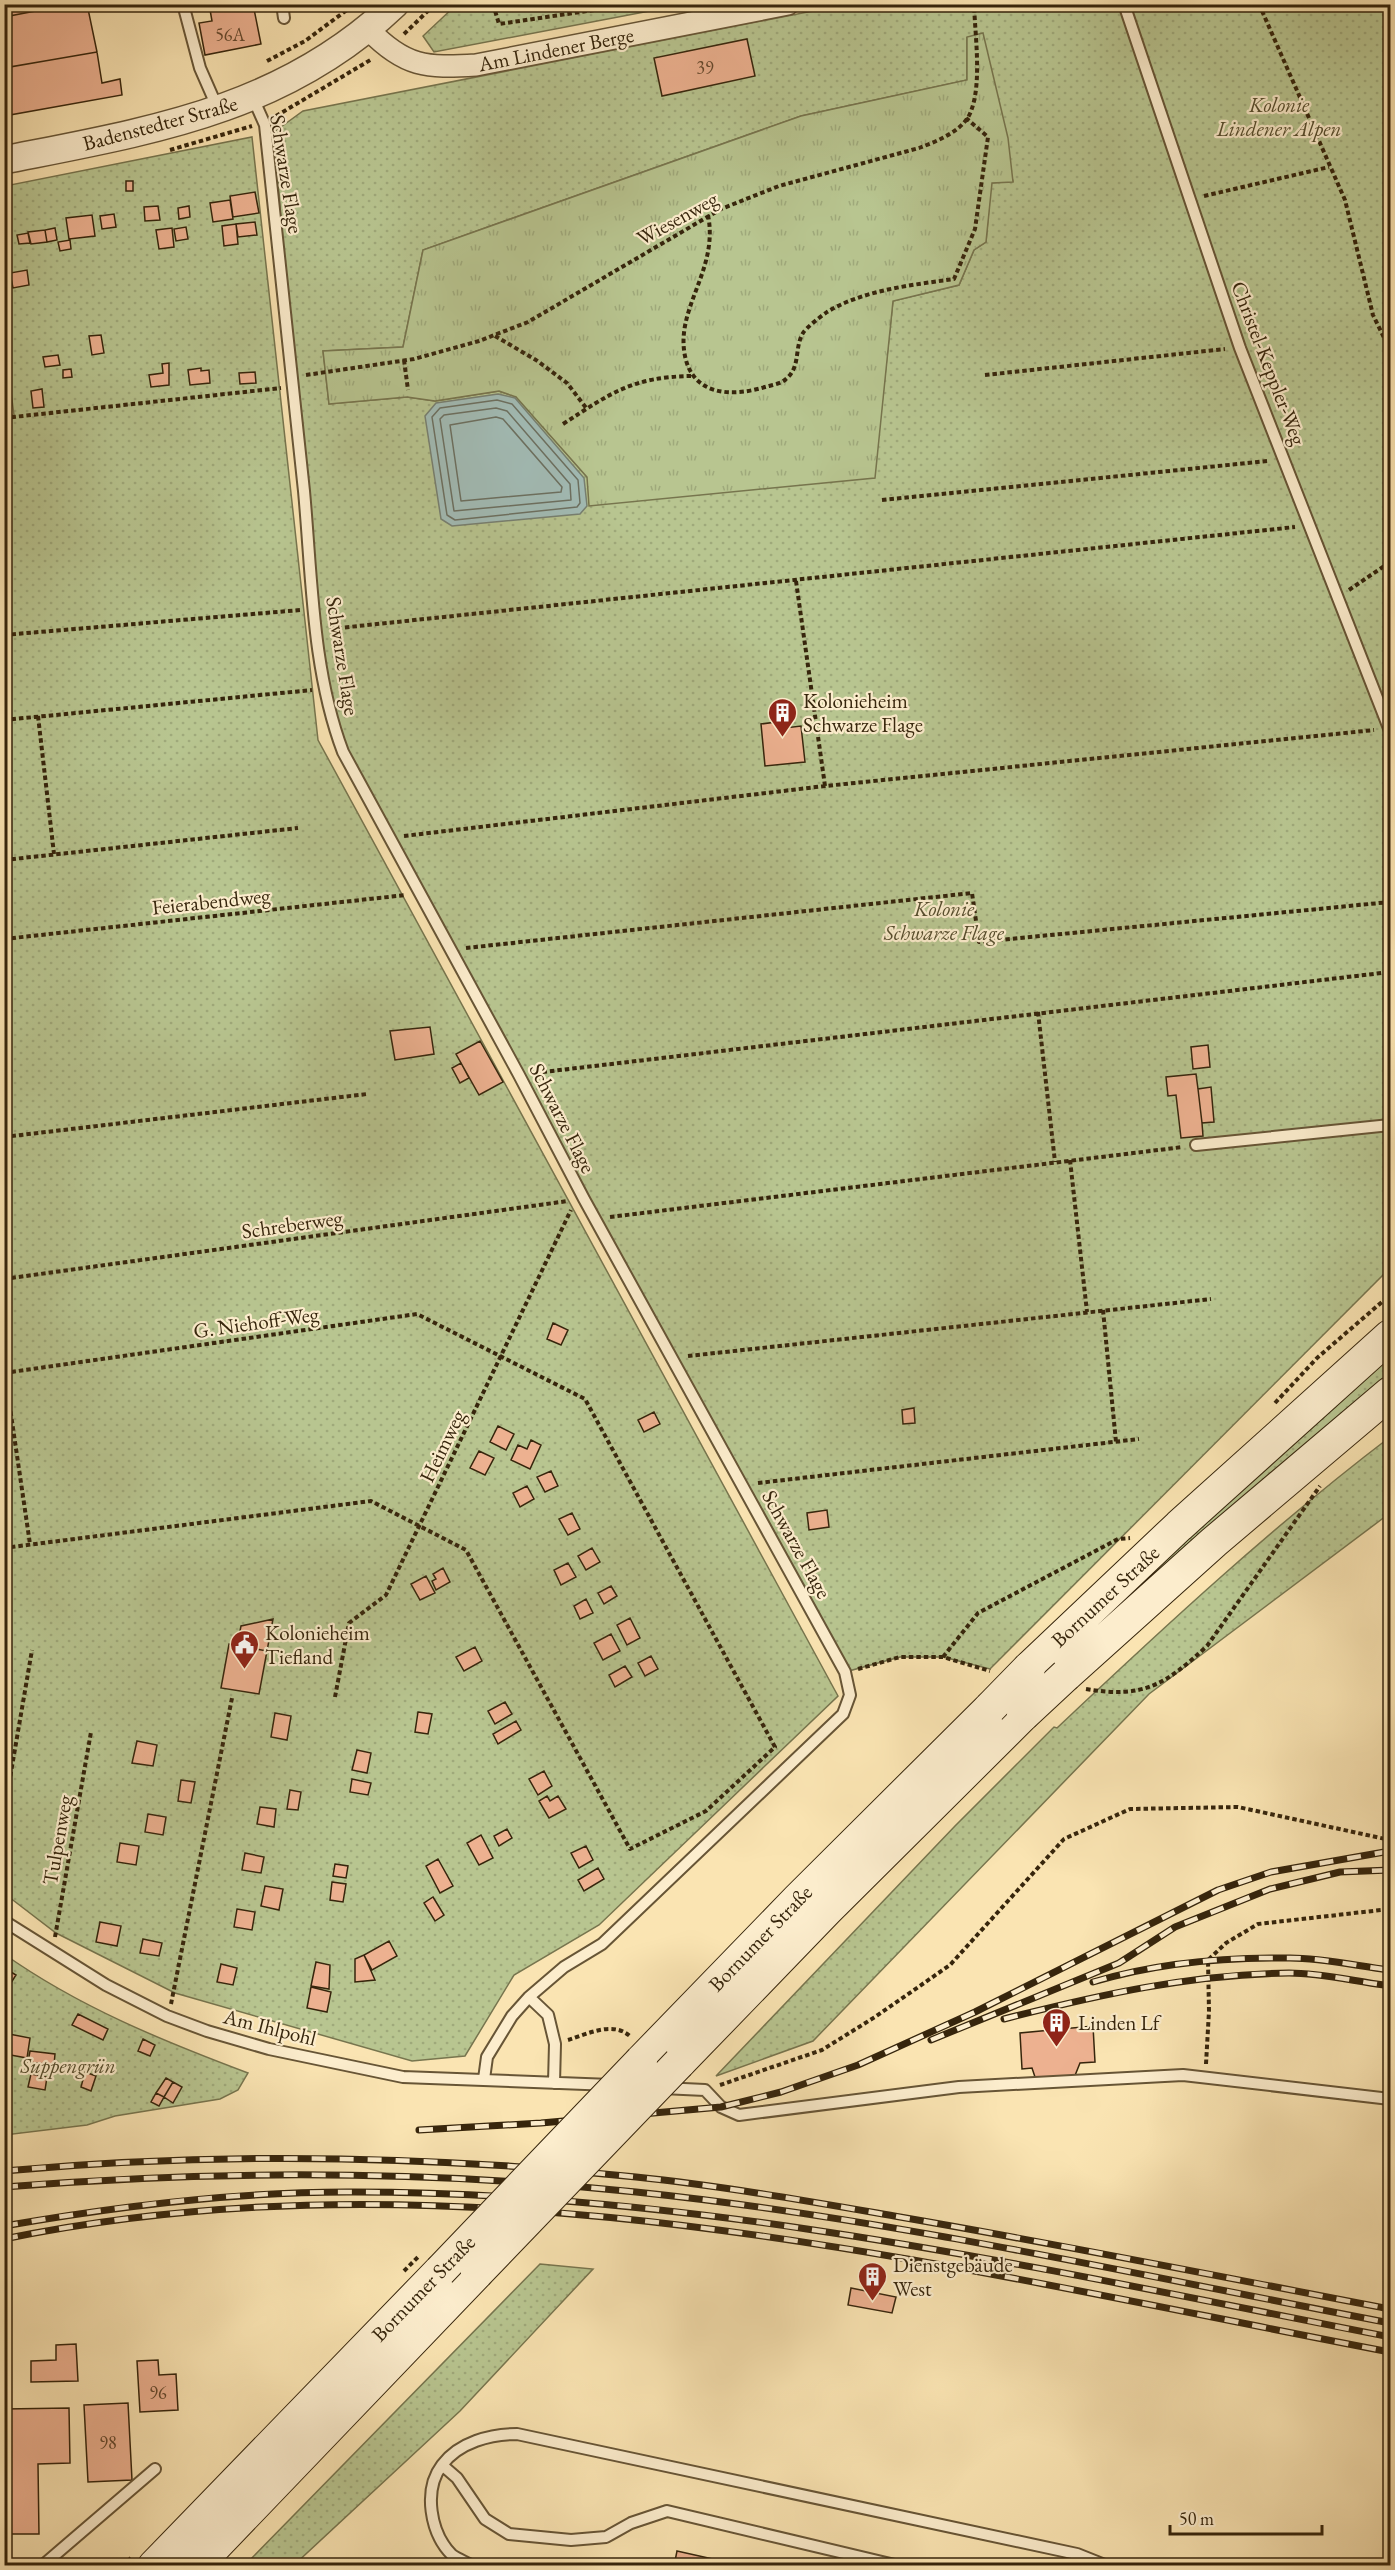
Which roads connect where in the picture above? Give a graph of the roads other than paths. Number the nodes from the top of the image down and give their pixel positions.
1 (183, 4) edge
2 (282, 4) edge
3 (395, 4) edge
4 (788, 4) edge
5 (1124, 4) edge
6 (284, 18) dead end
7 (369, 30) junction
8 (254, 98) junction
9 (218, 110) junction
10 (4, 160) edge
11 (1390, 730) edge
12 (1390, 1125) edge
13 (1196, 1145) road end
14 (1390, 1336) edge
15 (1390, 1393) edge
16 (4, 1921) edge
17 (529, 1996) junction
18 (484, 2079) junction
19 (554, 2083) junction
20 (1390, 2099) edge
21 (442, 2465) junction
22 (155, 2469) dead end
23 (42, 2565) edge
24 (154, 2565) edge
25 (196, 2565) edge
26 (473, 2565) edge
27 (899, 2565) edge
28 (1107, 2565) edge

1 - 9 lane
2 - 6 lane
3 - 7 street, Badenstedter Straße
4 - 7 street, Am Lindener Berge
5 - 11 lane, Christel-Keppler-Weg
7 - 8 street, Badenstedter Straße
8 - 9 street, Badenstedter Straße
8 - 17 lane, Schwarze Flage
9 - 10 street, Badenstedter Straße
12 - 13 lane
14 - 24 main road, Bornumer Straße, bridge
15 - 25 main road, Bornumer Straße, bridge
16 - 18 lane, Am Ihlpohl
17 - 18 lane, Schwarze Flage
17 - 19 lane
18 - 19 lane, Am Ihlpohl
19 - 20 lane, Am Ihlpohl
21 - 26 lane
21 - 27 lane
21 - 28 lane
22 - 23 lane

